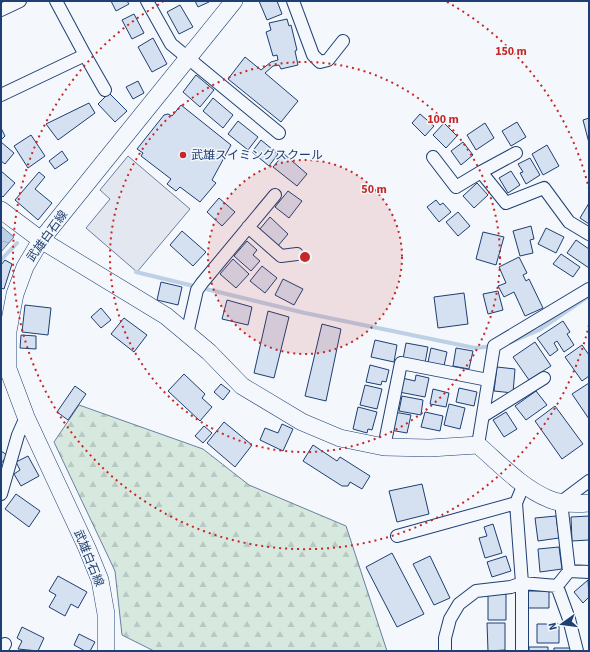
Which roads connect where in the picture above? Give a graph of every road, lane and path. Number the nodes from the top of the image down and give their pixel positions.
1 (20, 1) edge
2 (56, 1) edge
3 (147, 1) edge
4 (293, 1) edge
5 (232, 2) edge
6 (1, 10) edge
7 (343, 41) dead end
8 (85, 55) junction
9 (189, 57) junction
10 (105, 90) dead end
11 (1, 95) edge
12 (279, 133) dead end
13 (516, 154) dead end
14 (433, 157) dead end
15 (481, 172) junction
16 (275, 195) dead end
17 (1, 210) edge
18 (248, 227) junction
19 (589, 234) edge
20 (42, 240) junction
21 (297, 254) dead end
22 (589, 289) edge
23 (187, 334) junction
24 (5, 361) edge
25 (544, 378) dead end
26 (488, 380) junction
27 (483, 416) junction
28 (26, 417) junction
29 (478, 445) junction
30 (384, 447) junction
31 (589, 481) edge
32 (524, 484) junction
33 (1, 494) edge
34 (560, 502) junction
35 (516, 503) junction
36 (589, 503) edge
37 (397, 536) dead end
38 (569, 571) junction
39 (589, 572) edge
40 (522, 583) junction
41 (557, 586) junction
42 (106, 651) edge
43 (445, 651) edge
44 (522, 651) edge
45 (577, 651) edge

1 - 6 street
2 - 8 street
3 - 9 street
4 - 7 street
5 - 9 main road, 武雄白石線
8 - 10 street
8 - 11 street
9 - 12 street
9 - 20 main road, 武雄白石線
13 - 15 street
14 - 15 street
15 - 19 street
16 - 18 street
17 - 20 main road
18 - 21 street
18 - 23 street
20 - 23 main road
20 - 24 main road, 武雄白石線
22 - 26 street
23 - 30 main road
24 - 28 main road, 武雄白石線
25 - 27 street
26 - 27 street
26 - 30 street
27 - 29 street
28 - 33 street
28 - 42 main road, 武雄白石線
29 - 30 main road
29 - 32 main road
31 - 34 street
32 - 34 main road
32 - 35 street
34 - 36 main road
34 - 38 street
35 - 37 street
35 - 40 street
38 - 39 street
38 - 41 street
40 - 41 street
40 - 43 street
40 - 44 street
41 - 45 street

